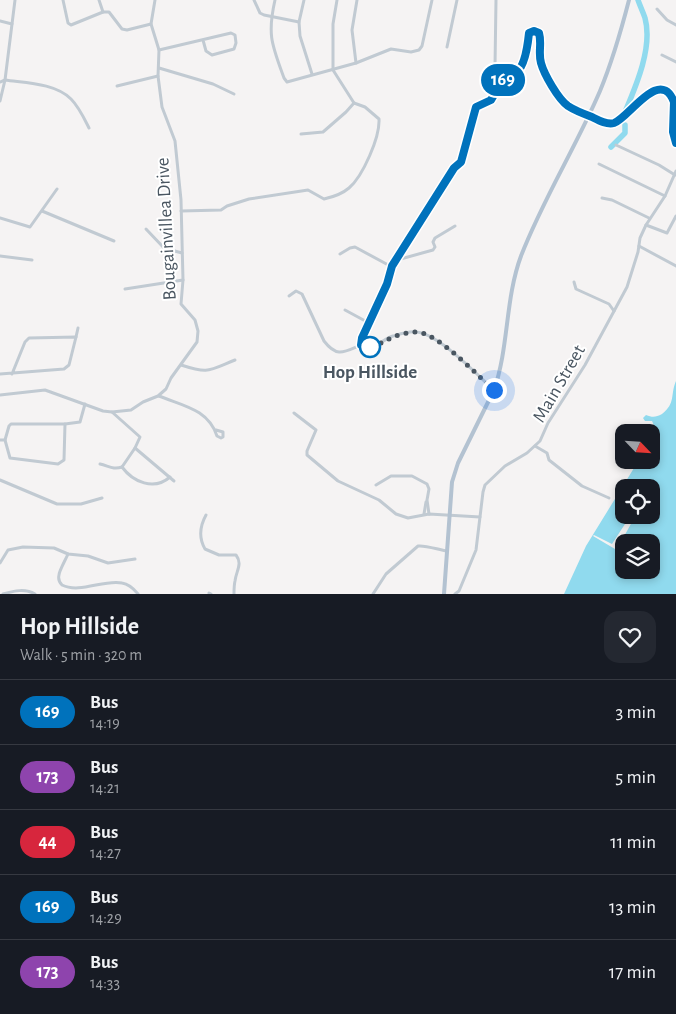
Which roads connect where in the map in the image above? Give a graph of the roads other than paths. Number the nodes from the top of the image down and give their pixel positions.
1 (15, 0) edge
2 (63, 0) edge
3 (99, 0) edge
4 (155, 0) edge
5 (254, 0) edge
6 (275, 0) edge
7 (304, 0) edge
8 (337, 0) edge
9 (357, 0) edge
10 (432, 0) edge
11 (457, 0) edge
12 (496, 0) edge
13 (629, 0) edge
14 (657, 9) dead end
15 (103, 12) junction
16 (272, 18) junction
17 (0, 21) edge
18 (299, 22) junction
19 (12, 24) junction
20 (151, 24) junction
21 (676, 25) edge
22 (203, 40) junction
23 (447, 46) dead end
24 (159, 50) junction
25 (662, 55) dead end
26 (676, 62) edge
27 (356, 63) junction
28 (159, 68) junction
29 (333, 68) junction
30 (312, 74) junction
31 (506, 74) junction
32 (158, 76) junction
33 (4, 80) junction
34 (0, 82) edge
35 (117, 86) dead end
36 (234, 94) dead end
37 (0, 101) edge
38 (354, 103) junction
39 (588, 116) junction
40 (89, 128) dead end
41 (302, 134) dead end
42 (676, 143) edge
43 (616, 145) dead end
44 (599, 164) dead end
45 (675, 173) edge
46 (57, 190) dead end
47 (664, 196) junction
48 (602, 198) dead end
49 (42, 211) junction
50 (181, 211) junction
51 (676, 216) edge
52 (0, 218) edge
53 (649, 218) junction
54 (646, 225) junction
55 (455, 226) dead end
56 (146, 230) dead end
57 (114, 241) dead end
58 (639, 246) junction
59 (182, 253) junction
60 (340, 254) dead end
61 (0, 256) edge
62 (32, 260) dead end
63 (396, 260) junction
64 (392, 266) junction
65 (676, 266) edge
66 (183, 280) junction
67 (574, 282) dead end
68 (125, 289) dead end
69 (289, 296) dead end
70 (345, 310) dead end
71 (614, 311) junction
72 (368, 323) junction
73 (78, 328) dead end
74 (76, 337) junction
75 (361, 345) junction
76 (234, 360) dead end
77 (181, 364) junction
78 (0, 374) edge
79 (12, 374) junction
80 (494, 390) junction
81 (0, 395) edge
82 (158, 396) junction
83 (85, 404) junction
84 (112, 412) junction
85 (294, 413) dead end
86 (65, 424) junction
87 (216, 430) dead end
88 (0, 440) edge
89 (5, 440) junction
90 (535, 446) junction
91 (135, 448) junction
92 (100, 464) dead end
93 (122, 467) junction
94 (170, 477) junction
95 (0, 480) edge
96 (174, 481) dead end
97 (376, 485) dead end
98 (102, 498) dead end
99 (609, 498) dead end
100 (427, 500) junction
101 (424, 514) junction
102 (429, 514) junction
103 (206, 515) dead end
104 (450, 516) junction
105 (480, 517) junction
106 (447, 551) junction
107 (68, 554) junction
108 (135, 559) dead end
109 (0, 563) edge
110 (3, 594) edge
111 (36, 594) edge
112 (138, 594) edge
113 (234, 594) edge
114 (372, 594) edge
115 (444, 594) edge
116 (455, 594) edge

1 - 19 street
2 - 15 street
3 - 15 street
4 - 20 street, Bougainvillea Drive
5 - 16 street
6 - 16 street
7 - 18 street
8 - 29 street
9 - 27 street
10 - 27 street
11 - 23 street
12 - 31 street
13 - 39 main road
14 - 21 street
15 - 20 street
16 - 18 street
16 - 30 street
17 - 19 street
18 - 30 street
19 - 33 street
20 - 24 street, Bougainvillea Drive
22 - 22 street
22 - 24 street
24 - 28 street, Bougainvillea Drive
25 - 26 street
27 - 29 street
28 - 32 street, Bougainvillea Drive
28 - 36 street
29 - 30 street
29 - 38 street
31 - 39 street
31 - 63 street
32 - 35 street
32 - 50 street, Bougainvillea Drive
33 - 34 street
33 - 37 street
33 - 40 street
38 - 41 street
38 - 50 street
39 - 42 street
39 - 80 main road
43 - 45 street
44 - 47 street
45 - 47 street, Main Street
46 - 49 street
47 - 53 street, Main Street
48 - 53 street
49 - 52 street
49 - 57 street
50 - 59 street, Bougainvillea Drive
51 - 54 street
53 - 54 street, Main Street
54 - 58 street, Main Street
55 - 63 street
56 - 59 street
58 - 65 street
58 - 71 street, Main Street
59 - 66 street, Bougainvillea Drive
60 - 64 street
61 - 62 street
63 - 64 street
64 - 72 street
66 - 68 street
66 - 77 street, Bougainvillea Drive
67 - 71 street
69 - 75 street
70 - 72 street
71 - 90 street, Main Street
72 - 75 street
73 - 74 street
74 - 79 street
74 - 79 street
75 - 80 street
76 - 77 street
77 - 82 street, Bougainvillea Drive
78 - 79 street
80 - 104 main road
81 - 83 street, Bougainvillea Drive
82 - 84 street, Bougainvillea Drive
82 - 87 street
83 - 84 street, Bougainvillea Drive
83 - 86 street
84 - 91 street
85 - 101 street
86 - 89 street
86 - 89 street
88 - 89 street
90 - 99 street
90 - 105 street, Main Street
91 - 93 street
91 - 94 street
92 - 93 street
93 - 94 street
94 - 96 street
95 - 98 street
97 - 100 street
100 - 101 street
100 - 102 street
101 - 102 street
102 - 104 street
103 - 113 street
104 - 105 street
104 - 106 main road
105 - 116 street, Main Street
106 - 114 street
106 - 115 main road
107 - 108 street
107 - 109 street
107 - 112 street
110 - 111 street

